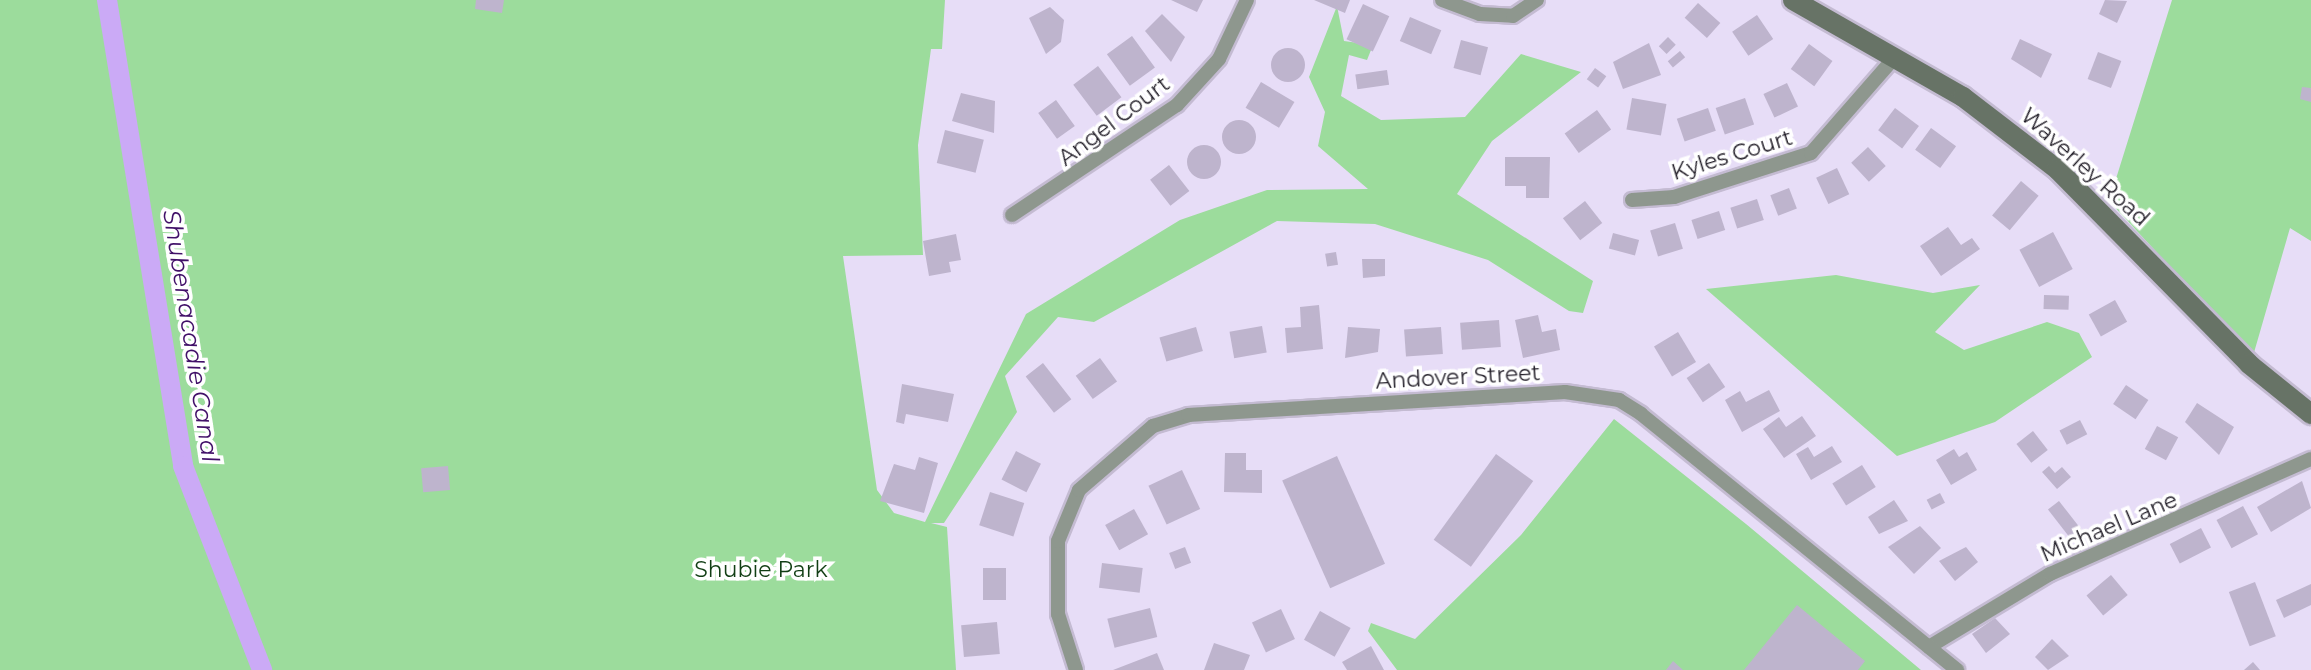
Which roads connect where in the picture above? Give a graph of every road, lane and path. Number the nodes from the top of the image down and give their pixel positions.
1 (1247, 0) edge
2 (1442, 0) edge
3 (1537, 0) edge
4 (1793, 0) edge
5 (1896, 56) junction
6 (1632, 200) dead end
7 (1012, 215) dead end
8 (2311, 414) edge
9 (2311, 459) edge
10 (1929, 647) junction
11 (1076, 670) edge
12 (1957, 670) edge

1 - 7 street, Angel Court
2 - 3 street
4 - 5 main road, Waverley Road
5 - 6 street, Kyles Court
5 - 8 main road, Waverley Road
9 - 10 street, Michael Lane
10 - 11 street, Andover Street
10 - 12 street, Andover Street

